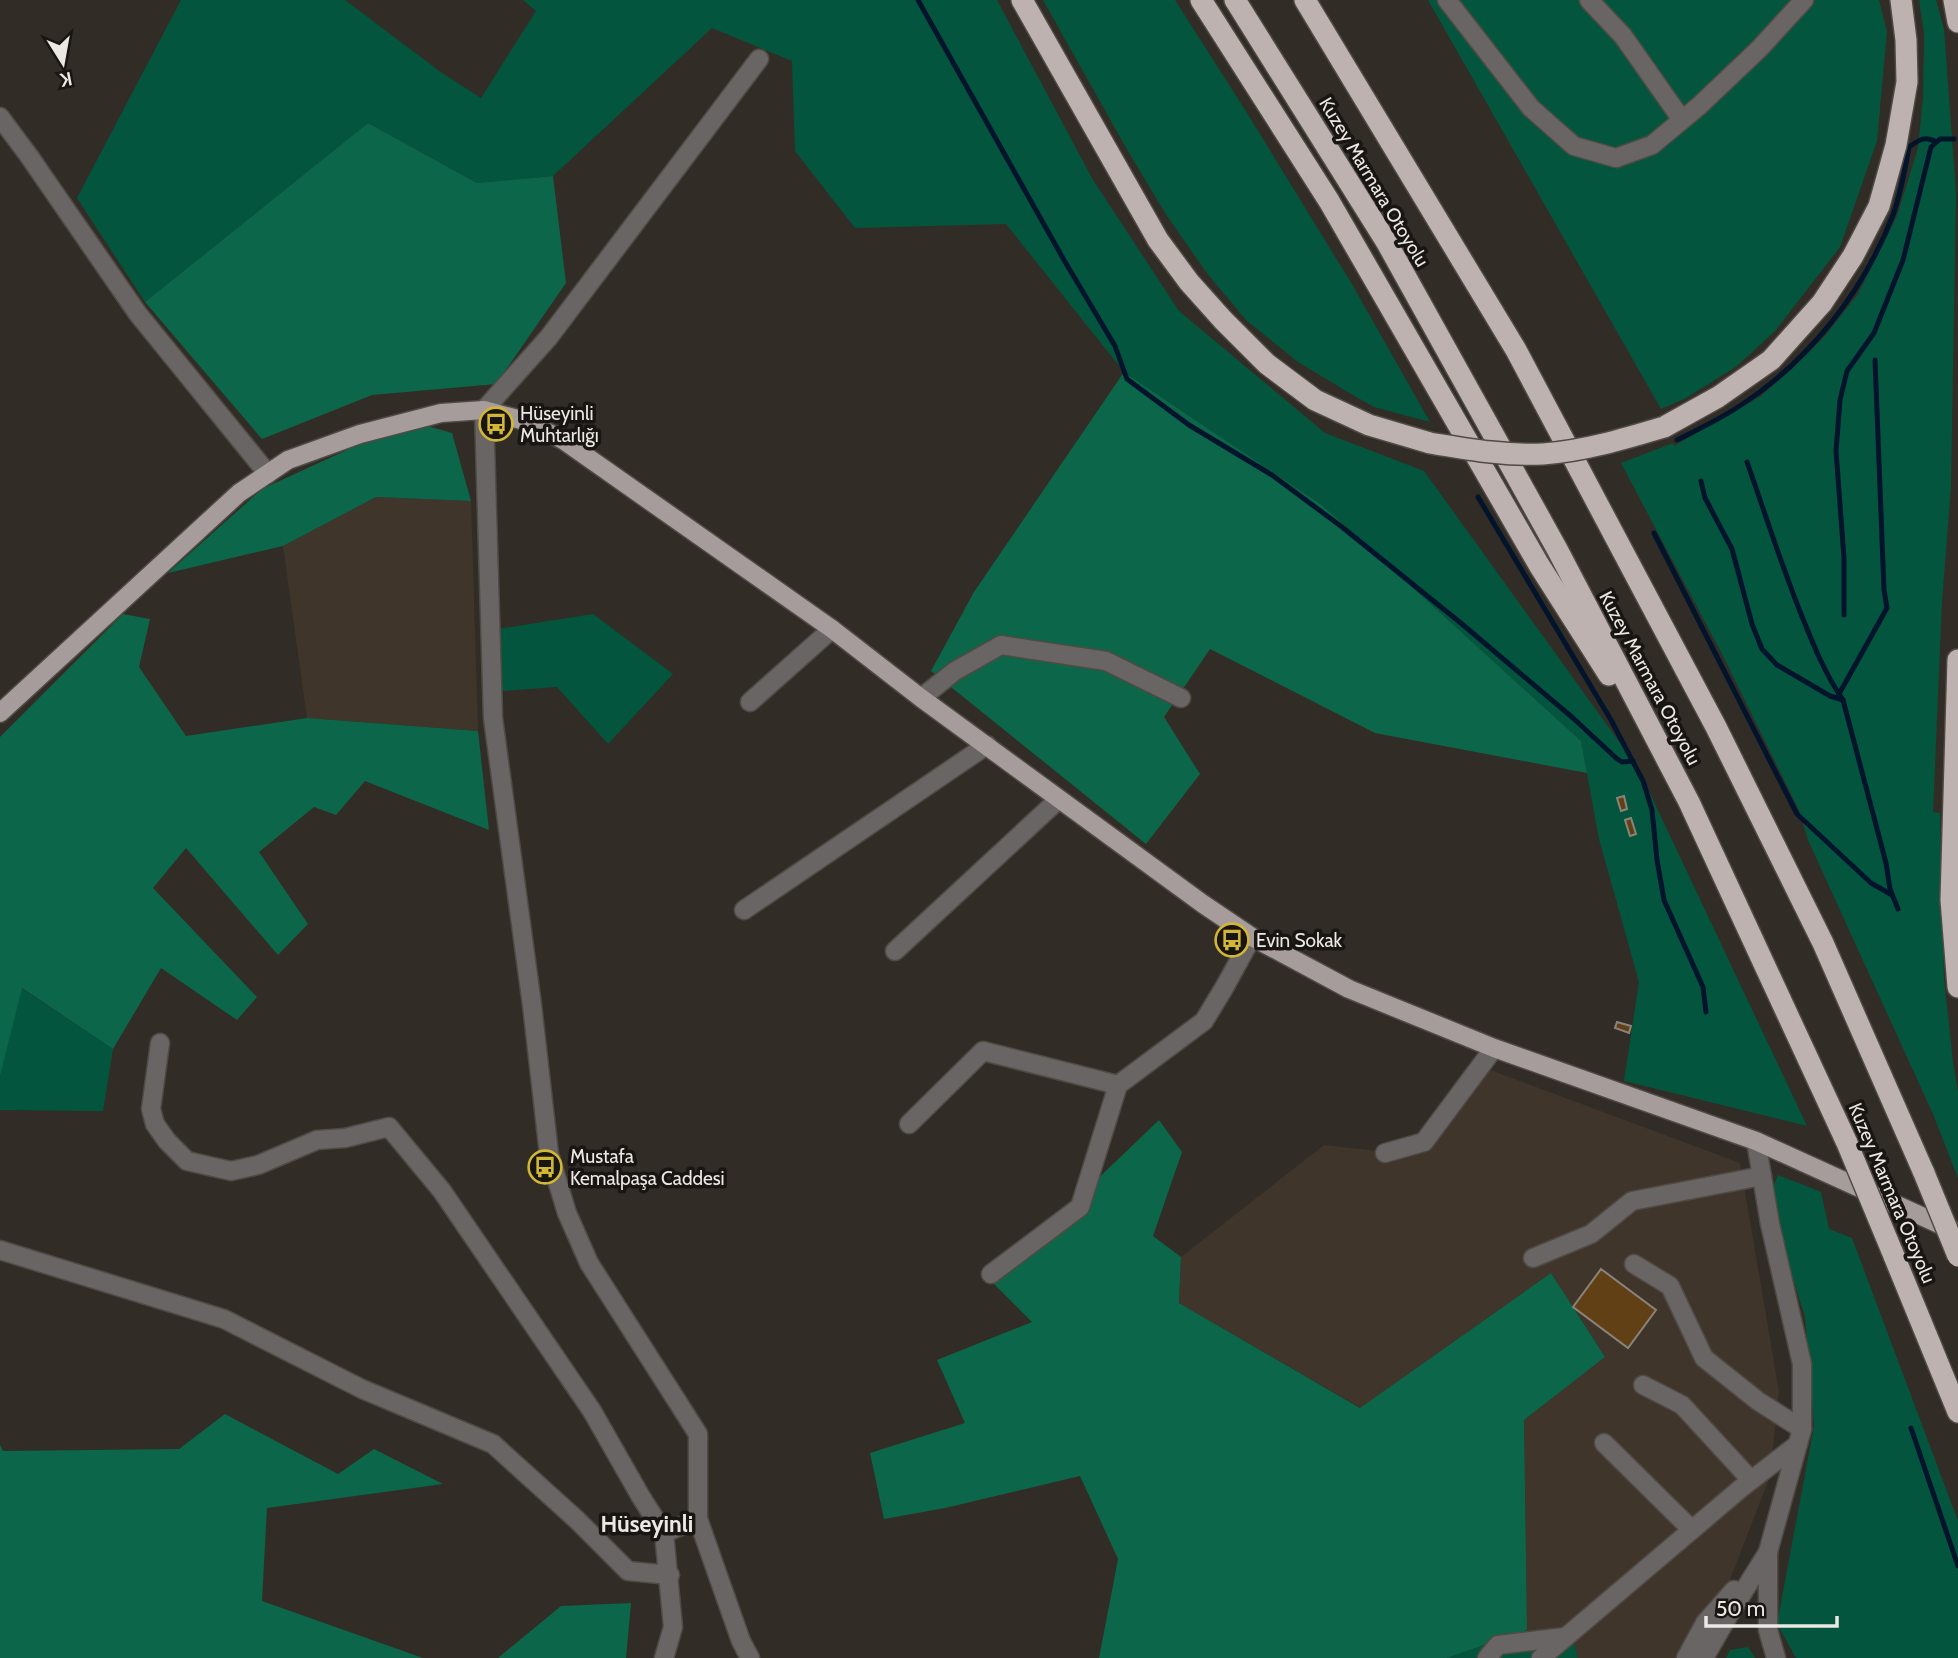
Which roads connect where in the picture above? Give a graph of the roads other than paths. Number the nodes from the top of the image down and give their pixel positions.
1 (1022, 0) edge
2 (1201, 0) edge
3 (1235, 0) edge
4 (1305, 0) edge
5 (1447, 0) edge
6 (1589, 0) edge
7 (1804, 0) edge
8 (1901, 0) edge
9 (1954, 0) edge
10 (1958, 22) edge
11 (759, 59) dead end
12 (0, 117) edge
13 (1682, 120) junction
14 (484, 410) junction
15 (268, 474) junction
16 (832, 629) junction
17 (1958, 660) edge
18 (921, 698) junction
19 (1181, 698) dead end
20 (750, 702) dead end
21 (0, 713) edge
22 (987, 746) junction
23 (1059, 799) junction
24 (1689, 802) junction
25 (744, 910) dead end
26 (1252, 937) junction
27 (895, 951) dead end
28 (1958, 987) edge
29 (160, 1043) dead end
30 (1494, 1048) junction
31 (1118, 1085) junction
32 (909, 1124) dead end
33 (1756, 1141) junction
34 (1385, 1153) dead end
35 (1762, 1175) junction
36 (1958, 1233) edge
37 (0, 1250) edge
38 (1958, 1255) edge
39 (1533, 1258) dead end
40 (1633, 1264) dead end
41 (991, 1274) dead end
42 (1643, 1385) dead end
43 (1958, 1412) edge
44 (1800, 1436) junction
45 (1604, 1443) dead end
46 (1751, 1480) junction
47 (698, 1519) junction
48 (1692, 1530) junction
49 (664, 1533) junction
50 (1768, 1552) junction
51 (670, 1575) junction
52 (1565, 1637) junction
53 (664, 1658) edge
54 (750, 1658) edge
55 (1487, 1658) edge
56 (1541, 1658) edge
57 (1686, 1658) edge
58 (1704, 1658) edge
59 (1776, 1658) edge

1 - 8 highway, bridge
2 - 24 highway
3 - 24 highway, Kuzey Marmara Otoyolu
4 - 38 highway, Kuzey Marmara Otoyolu, bridge
5 - 13 street
6 - 13 street
7 - 13 street
9 - 10 highway
11 - 14 street
12 - 15 street
14 - 15 main road
14 - 16 main road
14 - 47 street
15 - 21 main road
16 - 18 main road
16 - 20 street
17 - 28 highway
18 - 19 street
18 - 22 main road
22 - 23 main road
22 - 25 street
23 - 26 main road
23 - 27 street
24 - 43 highway, Kuzey Marmara Otoyolu, bridge
26 - 30 main road
26 - 31 street
29 - 49 street
30 - 33 main road
30 - 34 street
31 - 32 street
31 - 41 street
33 - 35 street
33 - 36 main road
35 - 39 street
35 - 44 street
37 - 51 street
40 - 44 street
42 - 46 street
44 - 46 street
44 - 50 street
45 - 48 street
46 - 48 street
47 - 49 street
47 - 54 street
48 - 52 street
49 - 51 street
50 - 57 street
50 - 58 street
50 - 59 street
51 - 53 street
52 - 55 street
52 - 56 street

